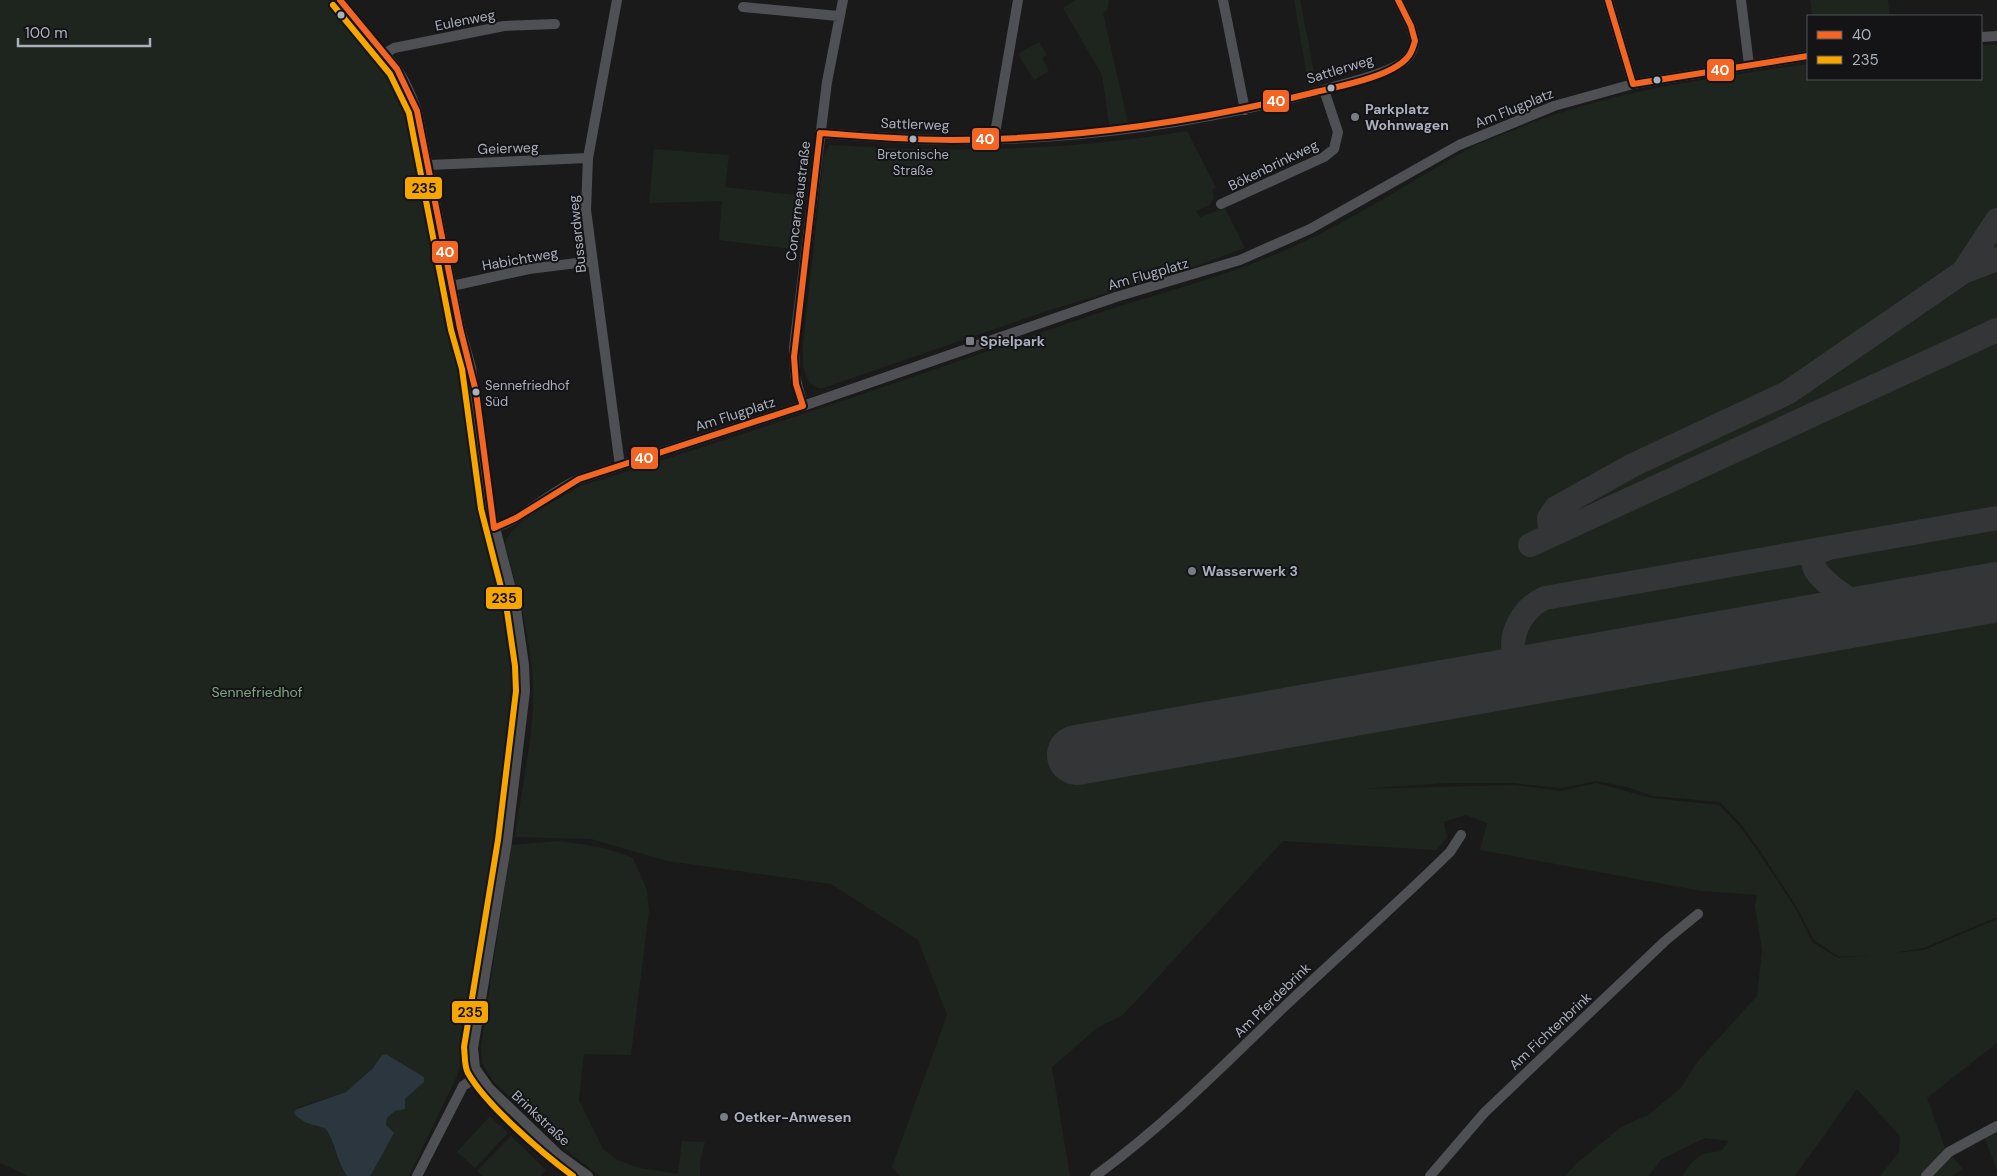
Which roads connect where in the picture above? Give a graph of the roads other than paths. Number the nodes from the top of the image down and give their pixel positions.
1 (340, 0) edge
2 (617, 0) edge
3 (843, 0) edge
4 (1018, 0) edge
5 (1223, 0) edge
6 (1398, 0) edge
7 (1608, 0) edge
8 (1741, 0) edge
9 (772, 5) edge
10 (743, 7) dead end
11 (838, 16) junction
12 (555, 24) dead end
13 (1997, 36) edge
14 (1982, 37) edge
15 (384, 54) junction
16 (1807, 56) edge
17 (1749, 65) junction
18 (1633, 84) junction
19 (1324, 90) junction
20 (1245, 110) junction
21 (820, 133) junction
22 (994, 139) junction
23 (588, 158) junction
24 (429, 164) junction
25 (1221, 204) dead end
26 (593, 261) junction
27 (452, 286) junction
28 (803, 406) junction
29 (620, 466) junction
30 (494, 528) junction
31 (1461, 835) dead end
32 (1698, 914) dead end
33 (478, 1076) junction
34 (1997, 1126) edge
35 (418, 1176) edge
36 (588, 1176) edge
37 (1095, 1176) edge
38 (1430, 1176) edge
39 (1926, 1176) edge

1 - 15 street
2 - 23 street, Bussardweg
3 - 11 street, Concarneaustraße
4 - 22 street
5 - 20 street
6 - 19 street, Sattlerweg
7 - 18 street
8 - 17 street
9 - 10 street
9 - 11 street
11 - 21 street, Concarneaustraße
12 - 15 street, Eulenweg
13 - 14 street
15 - 24 street
16 - 17 street, Am Flugplatz
17 - 18 street, Am Flugplatz
18 - 28 street, Am Flugplatz
19 - 20 street, Sattlerweg
19 - 25 street, Bökenbrinkweg
20 - 22 street, Sattlerweg
21 - 22 street, Sattlerweg
21 - 28 street, Concarneaustraße
23 - 24 street, Geierweg
23 - 26 street, Bussardweg
24 - 27 street
26 - 27 street, Habichtweg
26 - 29 street, Bussardweg
27 - 30 street
28 - 29 street, Am Flugplatz
29 - 30 street, Am Flugplatz
30 - 33 street
31 - 37 street, Am Pferdebrink
32 - 38 street, Am Fichtenbrink
33 - 35 street
33 - 36 street, Brinkstraße
34 - 39 street

